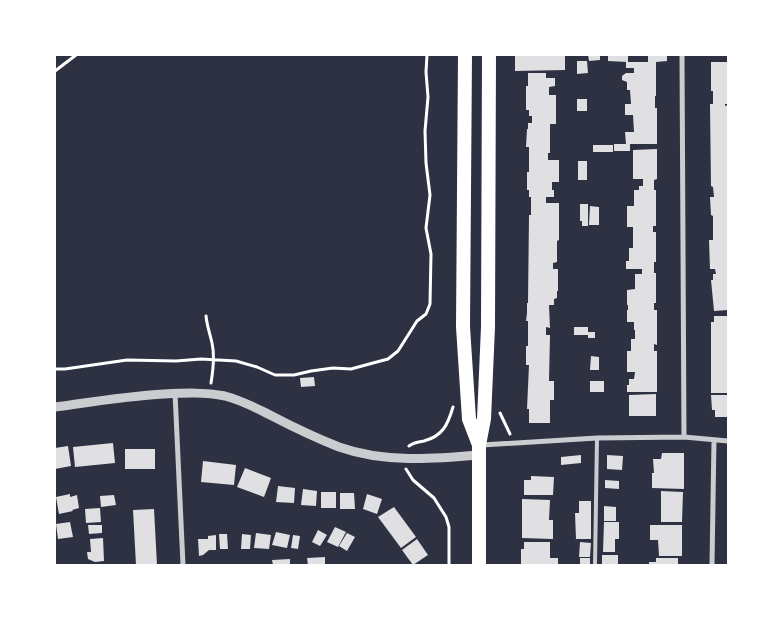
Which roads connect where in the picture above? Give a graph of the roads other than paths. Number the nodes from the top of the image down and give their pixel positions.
1 (465, 55) edge
2 (489, 55) edge
3 (682, 55) edge
4 (175, 393) junction
5 (55, 407) edge
6 (684, 437) junction
7 (597, 438) junction
8 (714, 440) junction
9 (728, 441) edge
10 (479, 450) junction
11 (183, 565) edge
12 (478, 565) edge
13 (595, 565) edge
14 (712, 565) edge

1 - 10 highway
2 - 10 highway
3 - 6 street
4 - 5 street
4 - 10 street
4 - 11 street
6 - 7 street
6 - 8 street
7 - 10 street
7 - 13 lane
8 - 9 street
8 - 14 street
10 - 12 highway

